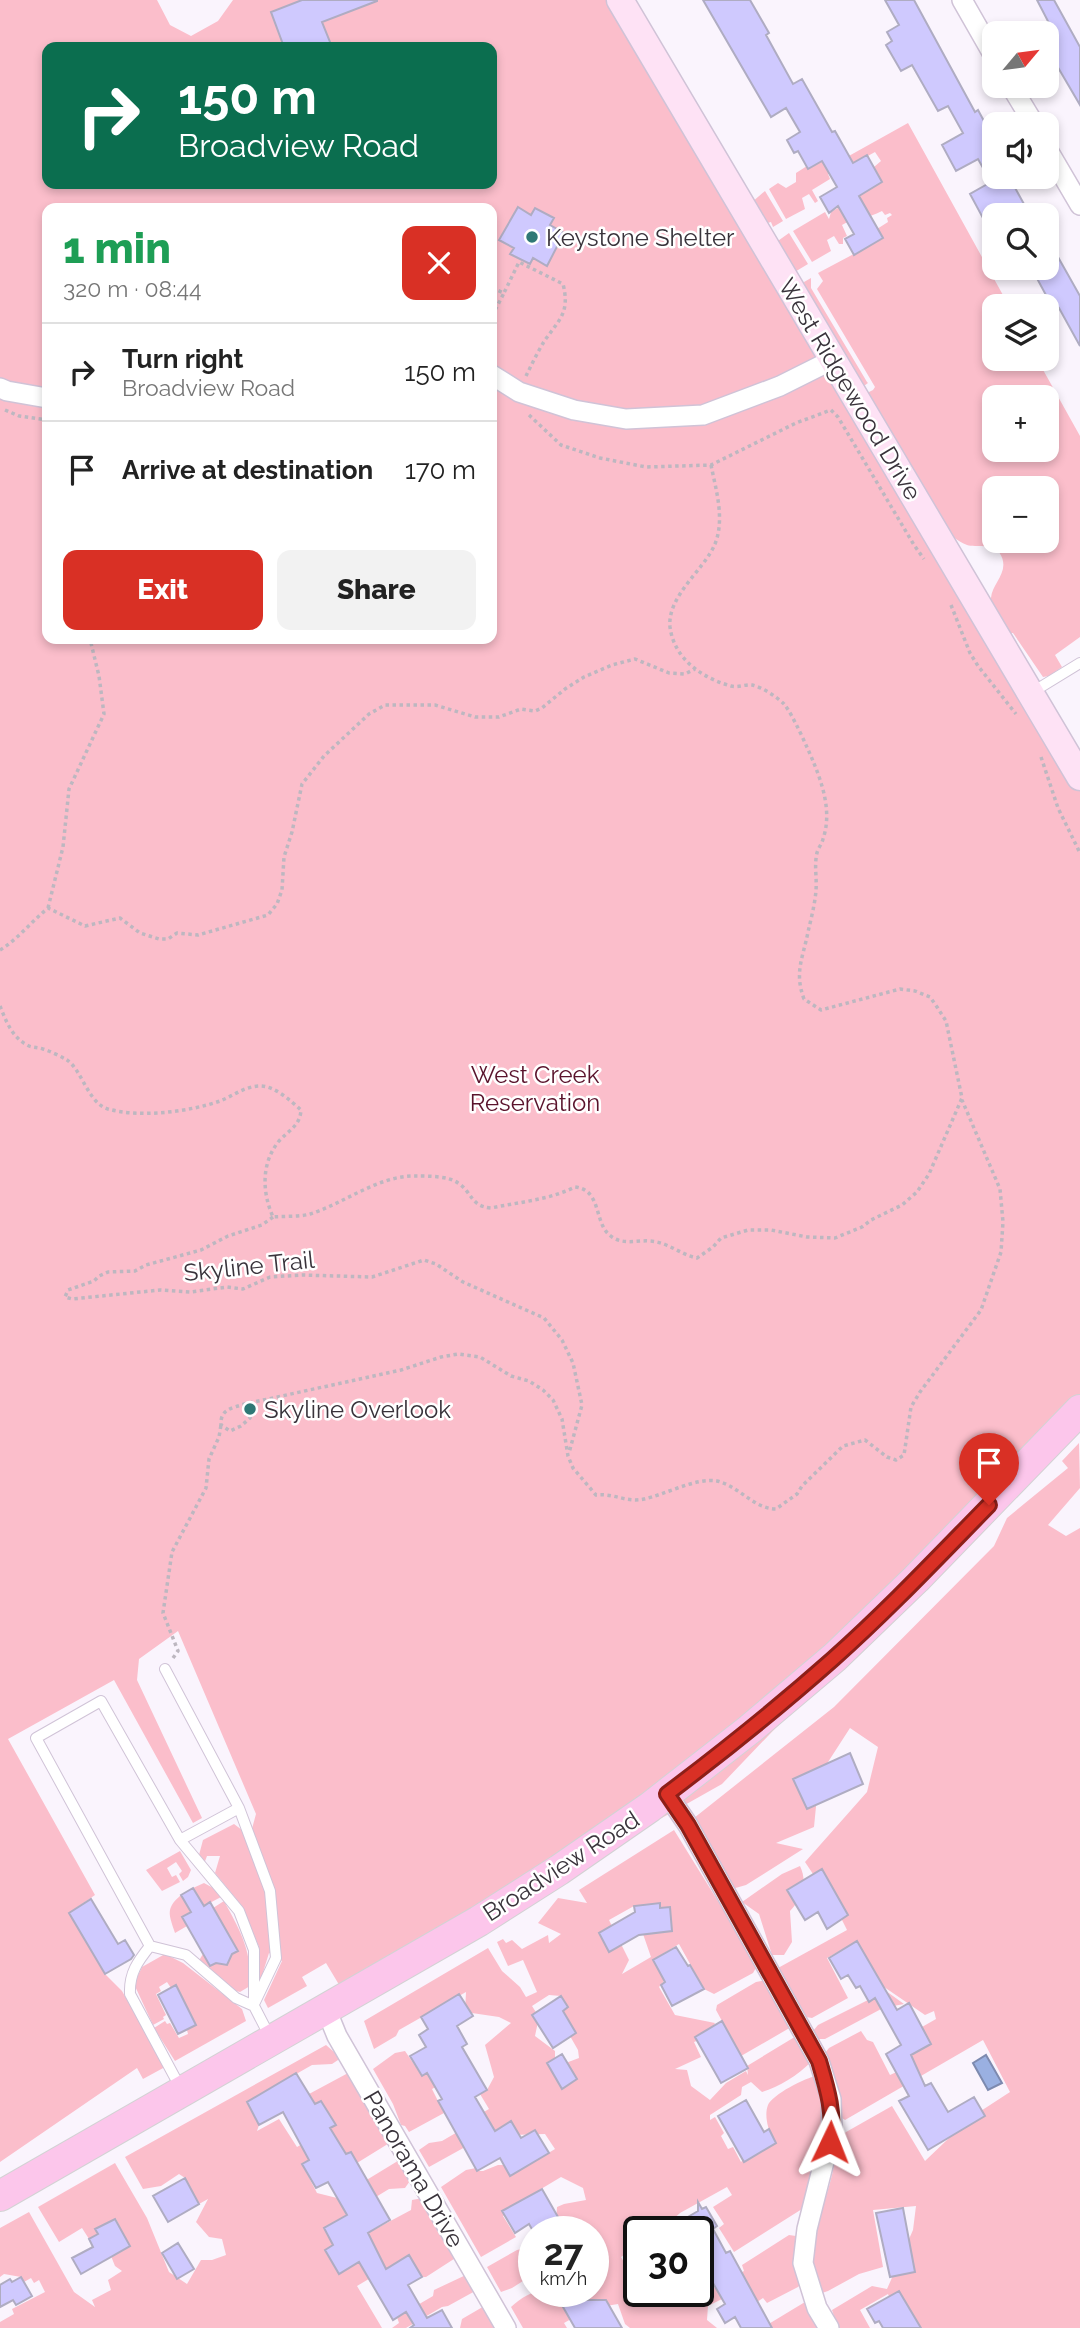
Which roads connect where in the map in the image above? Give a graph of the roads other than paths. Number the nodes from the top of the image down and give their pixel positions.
1 (620, 0) edge
2 (962, 0) edge
3 (982, 35) edge
4 (1059, 169) edge
5 (1080, 205) edge
6 (832, 360) junction
7 (497, 377) edge
8 (0, 387) edge
9 (42, 397) edge
10 (1078, 668) edge
11 (1031, 694) junction
12 (1080, 776) edge
13 (1080, 1410) edge
14 (165, 1669) road end
15 (667, 1794) junction
16 (239, 1808) junction
17 (180, 1840) junction
18 (150, 1946) junction
19 (254, 2006) junction
20 (326, 2009) junction
21 (272, 2041) junction
22 (183, 2092) junction
23 (0, 2196) edge
24 (506, 2328) edge
25 (829, 2328) edge

1 - 6 street, West Ridgewood Drive
2 - 3 street
4 - 5 street
6 - 7 street
6 - 11 street, West Ridgewood Drive
8 - 9 street
10 - 11 lane
11 - 12 street, West Ridgewood Drive
13 - 15 main road, Broadview Road
14 - 16 lane
15 - 20 main road, Broadview Road
15 - 25 street
16 - 17 lane
16 - 19 lane
17 - 18 lane
17 - 19 lane
18 - 19 lane
18 - 22 lane
19 - 21 lane
20 - 21 main road, Broadview Road
20 - 24 street, Panorama Drive
21 - 22 main road, Broadview Road
22 - 23 main road, Broadview Road

